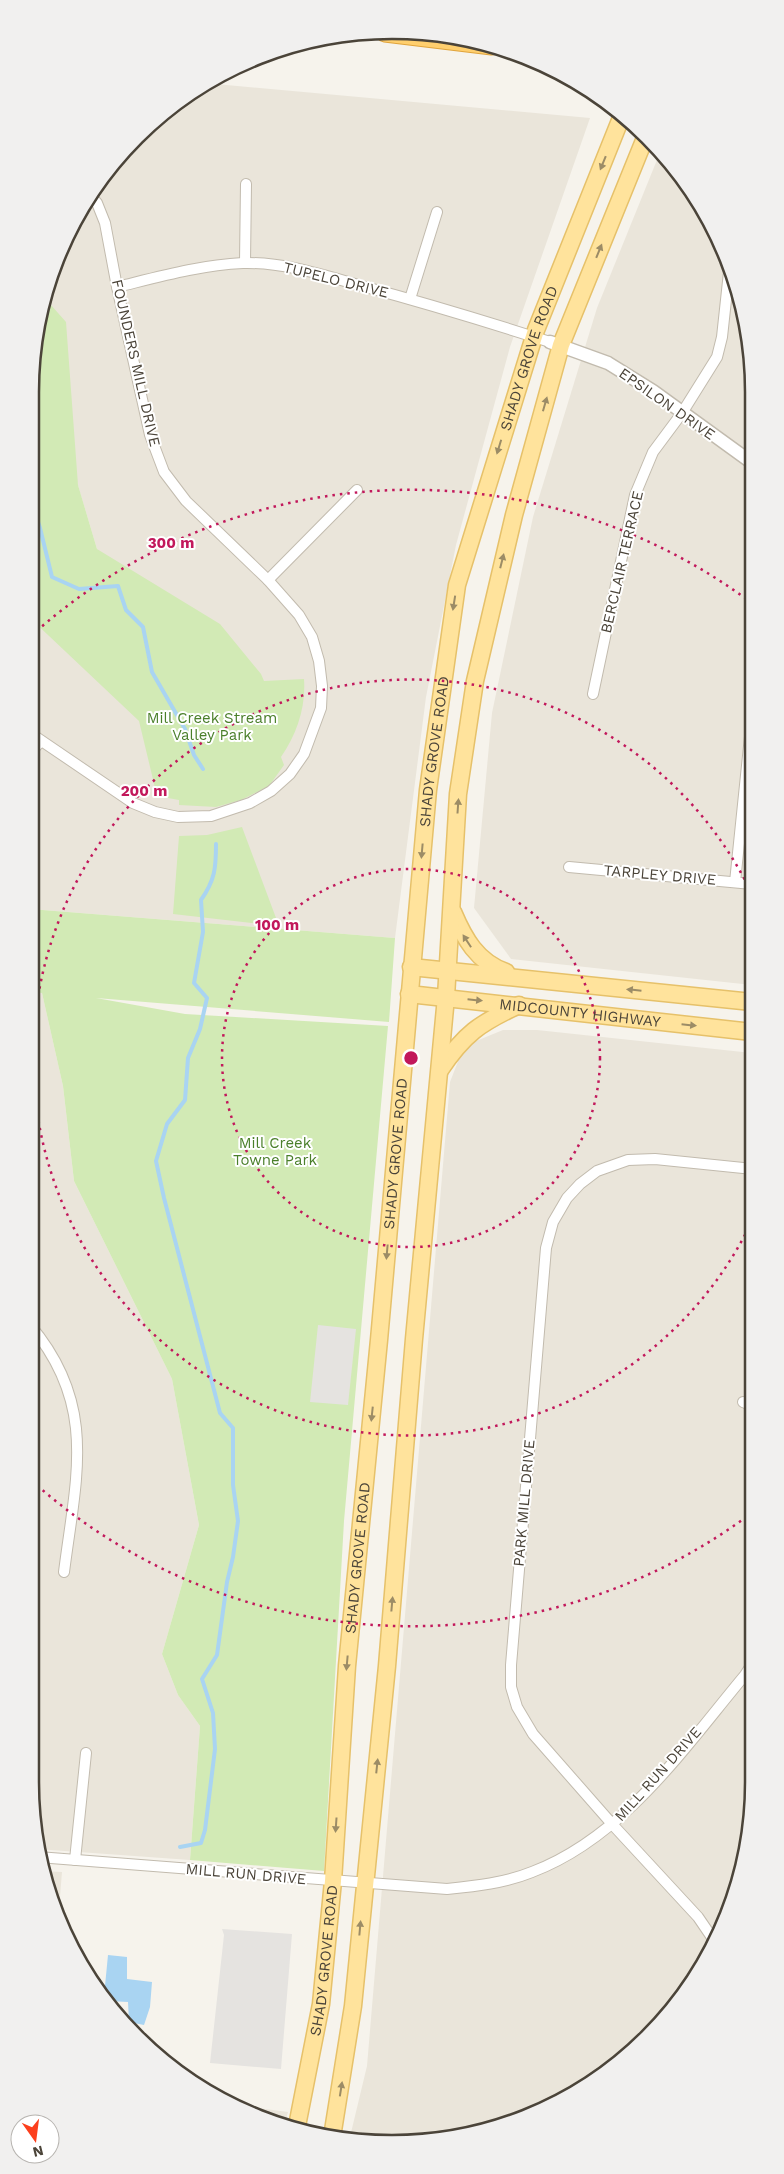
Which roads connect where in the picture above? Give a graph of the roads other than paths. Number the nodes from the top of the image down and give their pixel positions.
1 (620, 122) edge
2 (643, 143) edge
3 (246, 184) dead end
4 (95, 201) edge
5 (436, 212) dead end
6 (245, 263) junction
7 (728, 282) edge
8 (117, 287) junction
9 (410, 299) junction
10 (534, 336) junction
11 (556, 343) junction
12 (682, 413) junction
13 (745, 458) edge
14 (356, 490) dead end
15 (268, 580) junction
16 (593, 694) dead end
17 (41, 741) edge
18 (745, 784) edge
19 (569, 867) dead end
20 (735, 882) junction
21 (745, 883) edge
22 (451, 908) junction
23 (411, 967) junction
24 (447, 969) junction
25 (520, 977) junction
26 (409, 994) junction
27 (446, 997) junction
28 (745, 1001) edge
29 (519, 1005) junction
30 (745, 1031) edge
31 (439, 1072) junction
32 (745, 1168) edge
33 (39, 1336) edge
34 (64, 1572) dead end
35 (745, 1674) edge
36 (86, 1753) dead end
37 (612, 1824) junction
38 (48, 1858) edge
39 (76, 1860) junction
40 (333, 1881) junction
41 (364, 1884) junction
42 (710, 1935) edge
43 (298, 2122) edge
44 (333, 2130) edge

1 -> 10 main road, SHADY GROVE ROAD
11 -> 2 main road, SHADY GROVE ROAD
3 - 6 street
4 - 8 street, FOUNDERS MILL DRIVE
5 - 9 street
6 - 8 street, TUPELO DRIVE
6 - 9 street, TUPELO DRIVE
7 - 12 street, BERCLAIR TERRACE
8 - 15 street, FOUNDERS MILL DRIVE
9 - 10 street, TUPELO DRIVE
10 - 11 street, TUPELO DRIVE
10 -> 23 main road, SHADY GROVE ROAD
11 - 12 street, EPSILON DRIVE
22 -> 11 main road, SHADY GROVE ROAD
12 - 13 street, EPSILON DRIVE
12 - 16 street, BERCLAIR TERRACE
14 - 15 street
15 - 17 street, FOUNDERS MILL DRIVE
18 - 20 street
19 - 20 street, TARPLEY DRIVE
20 - 21 street, TARPLEY DRIVE
22 - 24 main road, SHADY GROVE ROAD
25 -> 22 main road
23 - 24 main road, MIDCOUNTY HIGHWAY
23 - 26 main road, SHADY GROVE ROAD
24 - 25 main road, MIDCOUNTY HIGHWAY
24 - 27 main road, SHADY GROVE ROAD
28 -> 25 main road, MIDCOUNTY HIGHWAY
26 - 27 main road, MIDCOUNTY HIGHWAY
26 -> 40 main road, SHADY GROVE ROAD
27 -> 29 main road, MIDCOUNTY HIGHWAY
27 - 31 main road, SHADY GROVE ROAD
29 -> 30 main road, MIDCOUNTY HIGHWAY
29 - 31 main road
41 -> 31 main road, SHADY GROVE ROAD
32 - 37 street, PARK MILL DRIVE
33 - 34 street
35 - 37 street, MILL RUN DRIVE
36 - 39 street
37 - 41 street, MILL RUN DRIVE
37 - 42 street, PARK MILL DRIVE
38 - 39 street, MILL RUN DRIVE
39 - 40 street, MILL RUN DRIVE
40 - 41 street, MILL RUN DRIVE
40 - 43 main road, SHADY GROVE ROAD
44 -> 41 main road, SHADY GROVE ROAD

